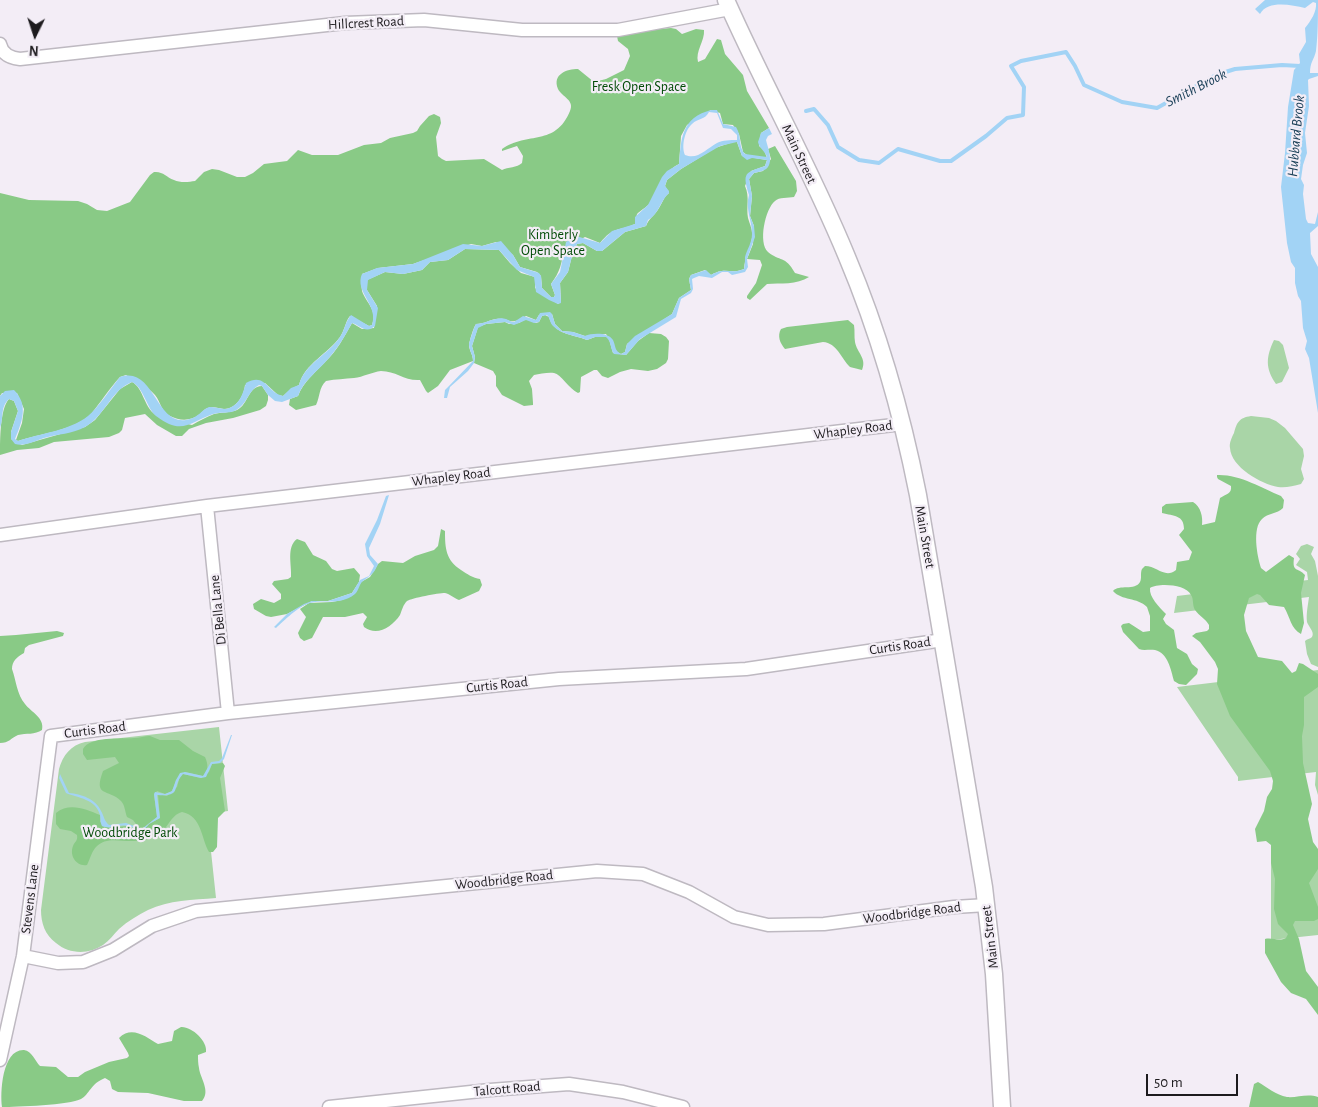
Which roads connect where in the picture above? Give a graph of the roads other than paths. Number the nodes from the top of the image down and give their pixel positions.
1 (728, 4) edge
2 (2, 48) edge
3 (902, 424) junction
4 (207, 506) junction
5 (0, 535) edge
6 (943, 640) junction
7 (228, 713) junction
8 (51, 736) joint
9 (987, 905) junction
10 (23, 956) junction
11 (0, 1060) edge
12 (329, 1107) edge
13 (683, 1107) edge
14 (1002, 1107) edge

1 - 2 street, Hillcrest Road
1 - 3 main road, Main Street
3 - 4 street, Whapley Road
3 - 6 main road, Main Street
4 - 5 street, Whapley Road
4 - 7 street, Di Bella Lane
6 - 7 street, Curtis Road
6 - 9 main road, Main Street
7 - 8 street, Curtis Road
8 - 10 street, Stevens Lane
9 - 10 street, Woodbridge Road
9 - 14 main road, Main Street
10 - 11 street, Stevens Lane
12 - 13 street, Talcott Road

